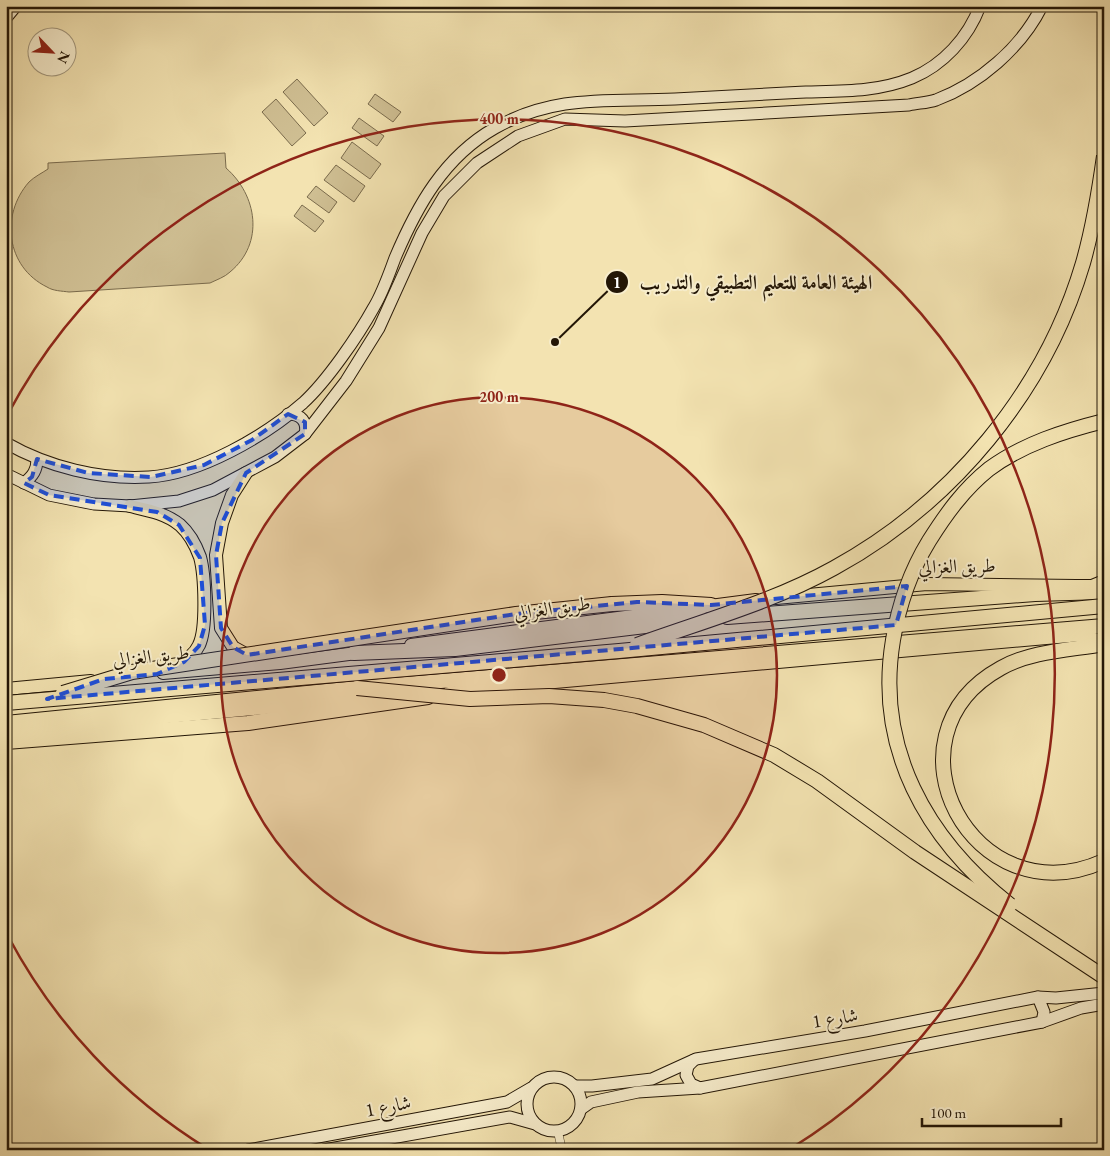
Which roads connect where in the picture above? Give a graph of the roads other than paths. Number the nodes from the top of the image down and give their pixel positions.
1 (16, 6) edge
2 (980, 6) edge
3 (1042, 6) edge
4 (6, 18) edge
5 (1104, 156) edge
6 (335, 364) junction
7 (346, 381) junction
8 (288, 414) junction
9 (1104, 421) edge
10 (305, 434) junction
11 (6, 443) edge
12 (37, 459) junction
13 (246, 473) junction
14 (6, 474) edge
15 (24, 483) junction
16 (130, 506) junction
17 (1104, 581) edge
18 (1104, 594) edge
19 (711, 605) junction
20 (1104, 606) edge
21 (1104, 625) edge
22 (1104, 643) edge
23 (619, 651) junction
24 (354, 653) junction
25 (280, 663) junction
26 (157, 674) junction
27 (509, 686) junction
28 (357, 688) junction
29 (6, 689) edge
30 (48, 699) junction
31 (6, 703) edge
32 (6, 723) edge
33 (6, 732) edge
34 (6, 742) edge
35 (1104, 861) edge
36 (1069, 952) junction
37 (1104, 977) edge
38 (1104, 993) edge
39 (1038, 997) junction
40 (1104, 1004) edge
41 (1042, 1022) junction
42 (696, 1059) junction
43 (575, 1086) junction
44 (532, 1088) junction
45 (700, 1088) junction
46 (581, 1109) junction
47 (534, 1124) junction
48 (558, 1132) junction
49 (248, 1150) edge
50 (324, 1150) edge
51 (562, 1150) edge

1 - 4 street
2 - 6 street
3 - 7 street
5 - 23 highway, bridge
6 - 7 street
6 - 8 street
7 - 10 street
8 - 10 street
8 - 12 street
9 - 36 highway, bridge
10 - 13 street
11 - 12 street
12 - 15 street
13 - 16 street
13 - 25 main road
14 - 15 street
15 - 16 street
16 - 26 main road
17 - 19 main road, طريق الغزالي
18 - 21 main road
18 - 24 highway
19 - 24 main road, طريق الغزالي
19 - 30 highway, bridge
20 - 23 highway, طريق الغزالي, bridge
21 - 28 highway, bridge
22 - 27 main road
22 - 35 highway
23 - 30 highway, طريق الغزالي, bridge
24 - 25 main road, طريق الغزالي
25 - 26 main road, طريق الغزالي
26 - 29 main road, طريق الغزالي
27 - 33 main road
27 - 34 highway
28 - 32 highway
28 - 36 highway, bridge
30 - 31 highway, طريق الغزالي, bridge
36 - 37 highway, bridge
38 - 39 street, شارع 1
39 - 41 street
39 - 42 street, شارع 1
40 - 41 street
41 - 45 street
42 - 43 street, شارع 1
42 - 45 street
43 - 44 street
43 - 46 street
44 - 47 street
44 - 49 street, شارع 1
45 - 46 street
46 - 48 street
47 - 48 street
47 - 50 street, شارع 1
48 - 51 street

